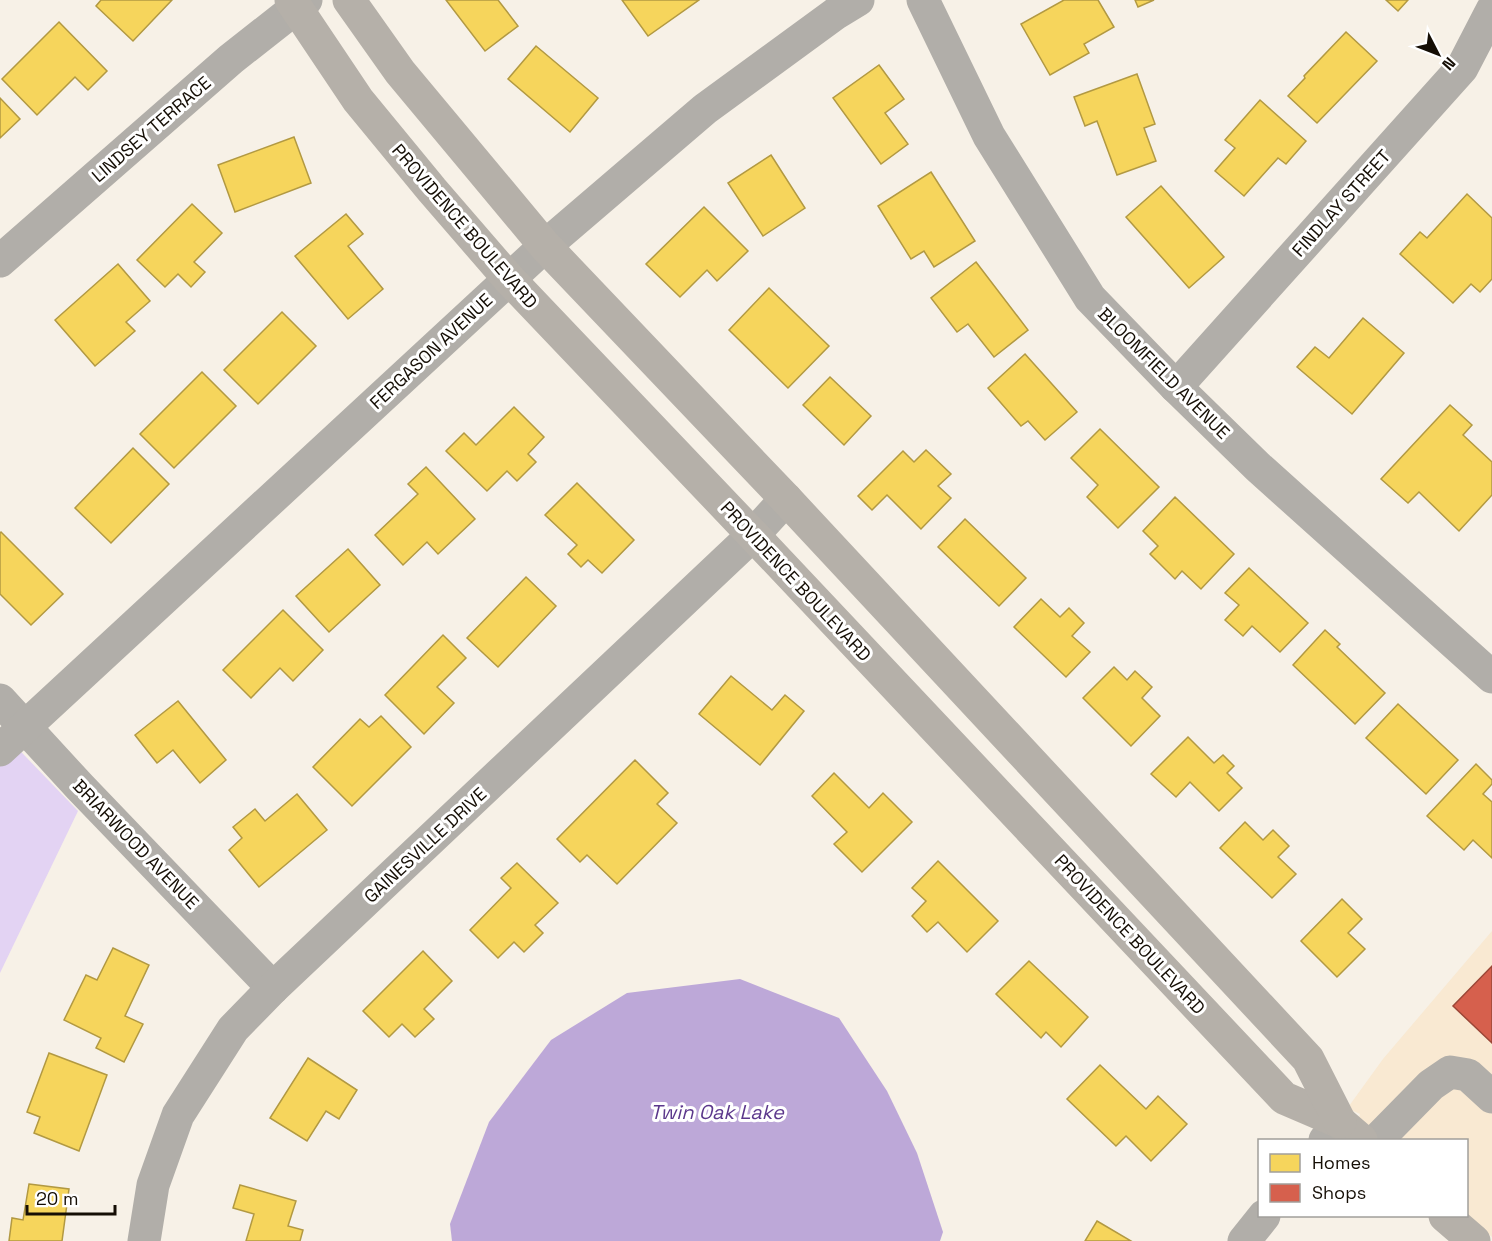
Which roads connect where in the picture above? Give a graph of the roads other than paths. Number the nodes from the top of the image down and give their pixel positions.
1 (349, 0) edge
2 (858, 0) edge
3 (922, 0) edge
4 (298, 3) edge
5 (1492, 10) edge
6 (545, 246) junction
7 (0, 261) edge
8 (508, 279) junction
9 (1176, 387) junction
10 (786, 499) junction
11 (753, 535) junction
12 (1492, 677) edge
13 (0, 700) edge
14 (24, 726) junction
15 (0, 750) edge
16 (273, 987) junction
17 (1492, 1096) edge
18 (1342, 1134) edge
19 (1378, 1139) edge
20 (1262, 1217) edge
21 (1447, 1217) edge
22 (1492, 1233) edge
23 (144, 1241) edge
24 (1244, 1241) edge
25 (1474, 1241) edge
26 (1485, 1241) edge

1 - 6 main road, PROVIDENCE BOULEVARD
2 - 6 street, FERGASON AVENUE
3 - 9 street, BLOOMFIELD AVENUE
4 - 7 street, LINDSEY TERRACE
4 - 8 main road, PROVIDENCE BOULEVARD
5 - 9 street, FINDLAY STREET
6 - 8 street, FERGASON AVENUE
6 - 10 main road, PROVIDENCE BOULEVARD
8 - 11 main road, PROVIDENCE BOULEVARD
8 - 14 street, FERGASON AVENUE
9 - 12 street, BLOOMFIELD AVENUE
10 - 11 street, GAINESVILLE DRIVE
10 - 18 main road, PROVIDENCE BOULEVARD
11 - 16 street, GAINESVILLE DRIVE
11 - 18 main road, PROVIDENCE BOULEVARD
13 - 14 street, BRIARWOOD AVENUE
14 - 15 street, FERGASON AVENUE
14 - 16 street, BRIARWOOD AVENUE
16 - 23 street, GAINESVILLE DRIVE
17 - 19 street
20 - 24 street
21 - 25 main road
22 - 26 street

